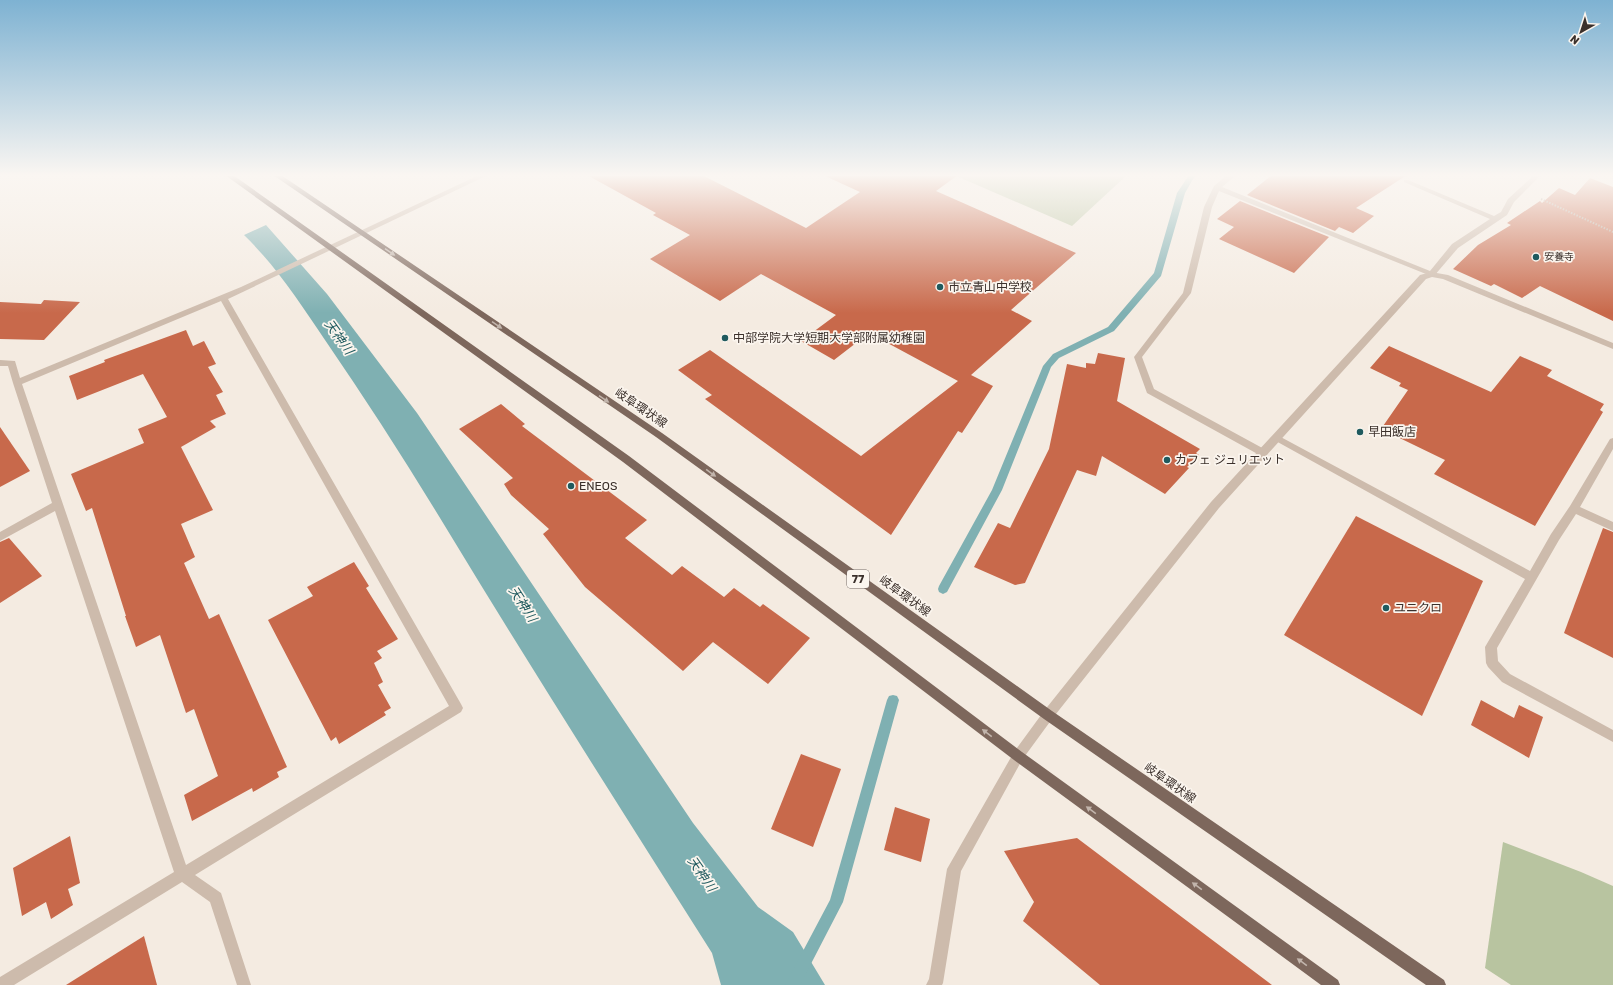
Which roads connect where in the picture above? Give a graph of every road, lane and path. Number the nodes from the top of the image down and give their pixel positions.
1 (292, 221) edge
2 (344, 221) edge
3 (388, 221) edge
4 (1204, 221) edge
5 (1299, 221) edge
6 (1492, 221) edge
7 (1589, 221) edge
8 (1613, 232) edge
9 (362, 233) junction
10 (331, 249) junction
11 (1431, 274) junction
12 (223, 298) junction
13 (1613, 346) edge
14 (0, 363) edge
15 (17, 383) junction
16 (1276, 438) junction
17 (1613, 441) edge
18 (1263, 453) junction
19 (58, 504) junction
20 (1574, 509) junction
21 (1613, 527) edge
22 (0, 537) edge
23 (1532, 577) junction
24 (1048, 715) junction
25 (1613, 736) edge
26 (1018, 756) junction
27 (182, 874) junction
28 (937, 984) edge
29 (0, 985) edge
30 (244, 985) edge
31 (1334, 985) edge
32 (1439, 985) edge

1 - 10 main road
2 - 9 main road, 岐阜環状線 / 77
3 - 9 street
4 - 18 street
5 - 11 street
6 - 11 street
7 - 8 path
9 - 10 street
9 -> 24 main road, 岐阜環状線 / 77
10 - 12 street
26 -> 10 main road
11 - 13 street
11 - 16 street
12 - 15 street
12 - 27 street
14 - 15 street
15 - 19 street
16 - 18 street
16 - 23 street
17 - 20 street
18 - 24 street
19 - 22 street
19 - 27 street
20 - 21 street
20 - 23 street
23 - 25 street
24 - 26 street
24 - 32 main road, 岐阜環状線 / 77
26 - 28 street
31 -> 26 main road
27 - 29 street
27 - 30 street

